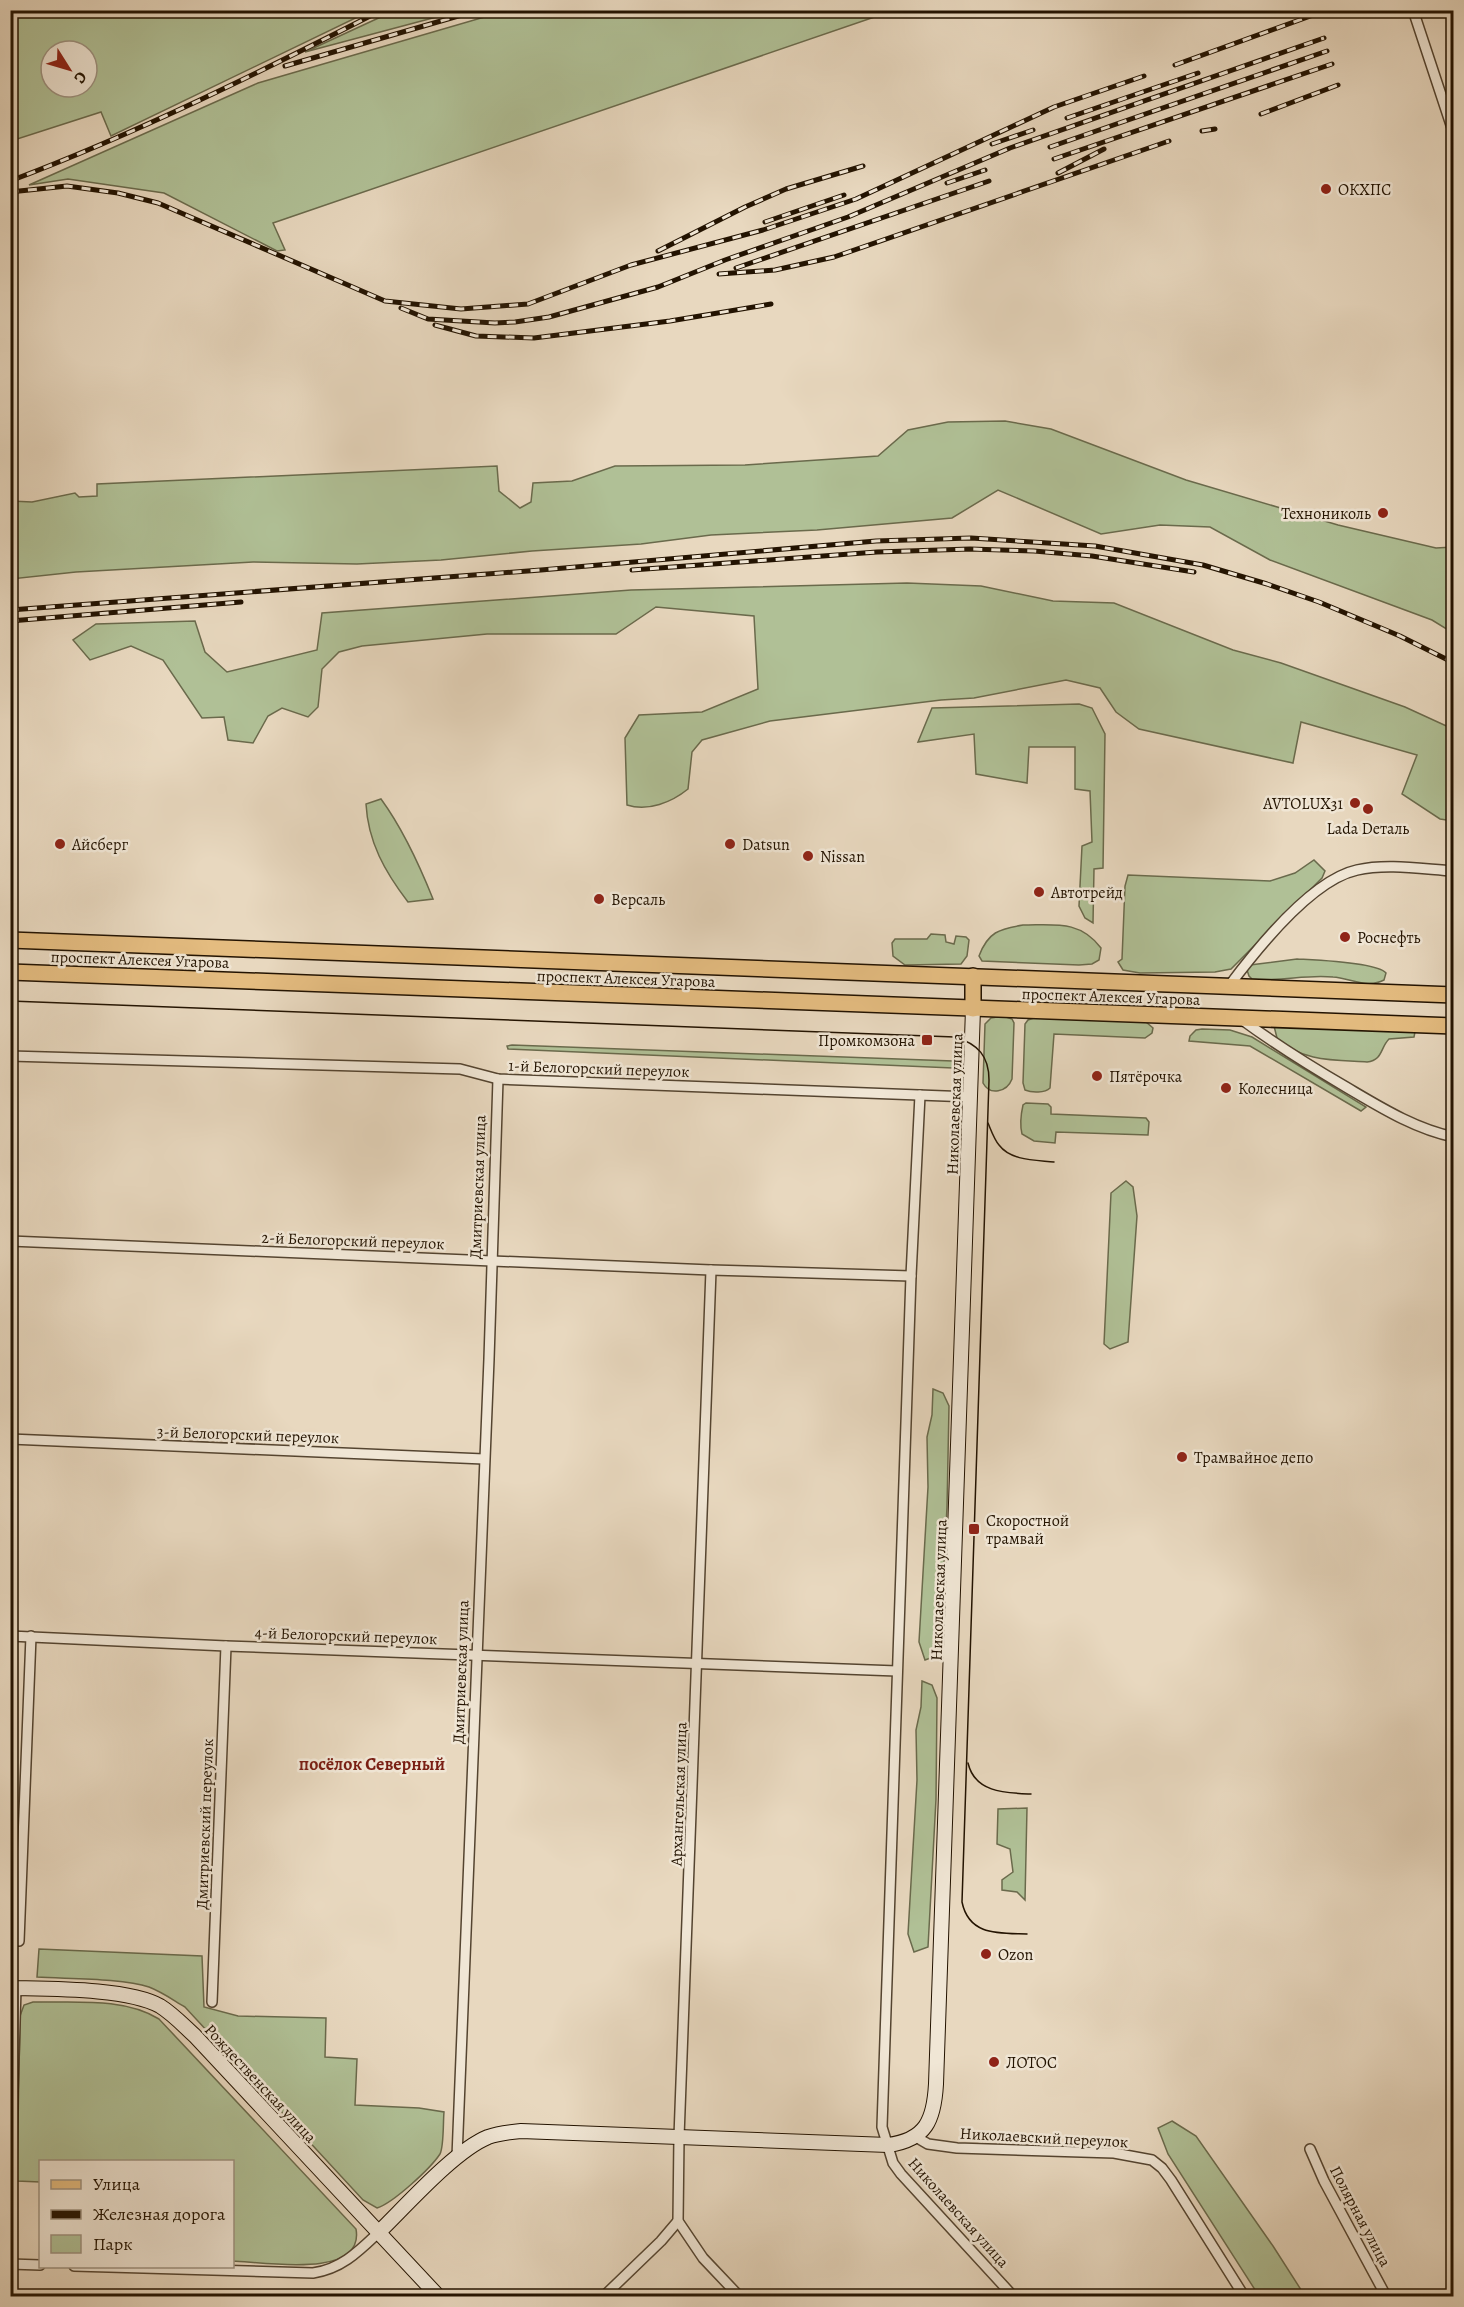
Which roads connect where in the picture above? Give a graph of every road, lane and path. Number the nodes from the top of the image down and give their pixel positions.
1 (1413, 10) edge
2 (1454, 134) edge
3 (1454, 871) edge
4 (10, 940) edge
5 (10, 972) edge
6 (973, 976) junction
7 (1229, 986) junction
8 (1454, 995) edge
9 (973, 1009) junction
10 (1240, 1018) junction
11 (1454, 1026) edge
12 (10, 1056) edge
13 (498, 1079) junction
14 (920, 1095) junction
15 (971, 1096) junction
16 (1454, 1137) edge
17 (10, 1241) edge
18 (491, 1261) junction
19 (711, 1270) junction
20 (911, 1276) junction
21 (10, 1439) edge
22 (484, 1459) junction
23 (10, 1636) edge
24 (31, 1636) junction
25 (226, 1646) junction
26 (477, 1654) junction
27 (698, 1663) junction
28 (897, 1671) junction
29 (19, 1941) dead end
30 (13, 1988) edge
31 (212, 2002) dead end
32 (679, 2137) junction
33 (916, 2137) junction
34 (888, 2145) junction
35 (1310, 2149) dead end
36 (457, 2157) junction
37 (10, 2194) edge
38 (678, 2221) junction
39 (378, 2234) junction
40 (10, 2264) edge
41 (39, 2265) edge
42 (142, 2268) edge
43 (438, 2296) edge
44 (603, 2296) edge
45 (739, 2296) edge
46 (1013, 2296) edge
47 (1244, 2296) edge
48 (1386, 2296) edge

1 - 2 street
3 - 7 street
4 - 6 main road, проспект Алексея Угарова
5 - 9 main road, проспект Алексея Угарова
6 - 7 main road, проспект Алексея Угарова
6 - 9 main road
7 - 8 main road, проспект Алексея Угарова
9 - 10 main road, проспект Алексея Угарова
9 - 15 main road, Николаевская улица
10 - 11 main road, проспект Алексея Угарова
10 - 16 street
12 - 13 street, 1-й Белогорский переулок
13 - 14 street, 1-й Белогорский переулок
13 - 18 street, Дмитриевская улица
14 - 15 street, 1-й Белогорский переулок
14 - 20 street, Николаевская улица
15 - 33 main road, Николаевская улица
17 - 18 street, 2-й Белогорский переулок
18 - 19 street, 2-й Белогорский переулок
18 - 22 street, Дмитриевская улица
19 - 20 street, 2-й Белогорский переулок
19 - 27 street, Архангельская улица
20 - 28 street, Николаевская улица
21 - 22 street, 3-й Белогорский переулок
22 - 26 street, Дмитриевская улица
23 - 24 street, 4-й Белогорский переулок
24 - 25 street, 4-й Белогорский переулок
24 - 29 street
25 - 26 street, 4-й Белогорский переулок
25 - 31 street, Дмитриевский переулок
26 - 27 street, 4-й Белогорский переулок
26 - 36 street, Дмитриевская улица
27 - 28 street, 4-й Белогорский переулок
27 - 32 street, Архангельская улица
28 - 34 street, Николаевская улица
30 - 37 street
30 - 39 main road, Рождественская улица
32 - 34 main road
32 - 36 main road
32 - 38 street, Архангельская улица
33 - 34 main road, Николаевская улица
33 - 47 street, Николаевский переулок
34 - 46 street, Николаевская улица
35 - 48 street, Полярная улица
36 - 39 main road
38 - 44 street
38 - 45 street
39 - 42 street
39 - 43 main road, Рождественская улица
40 - 41 street

